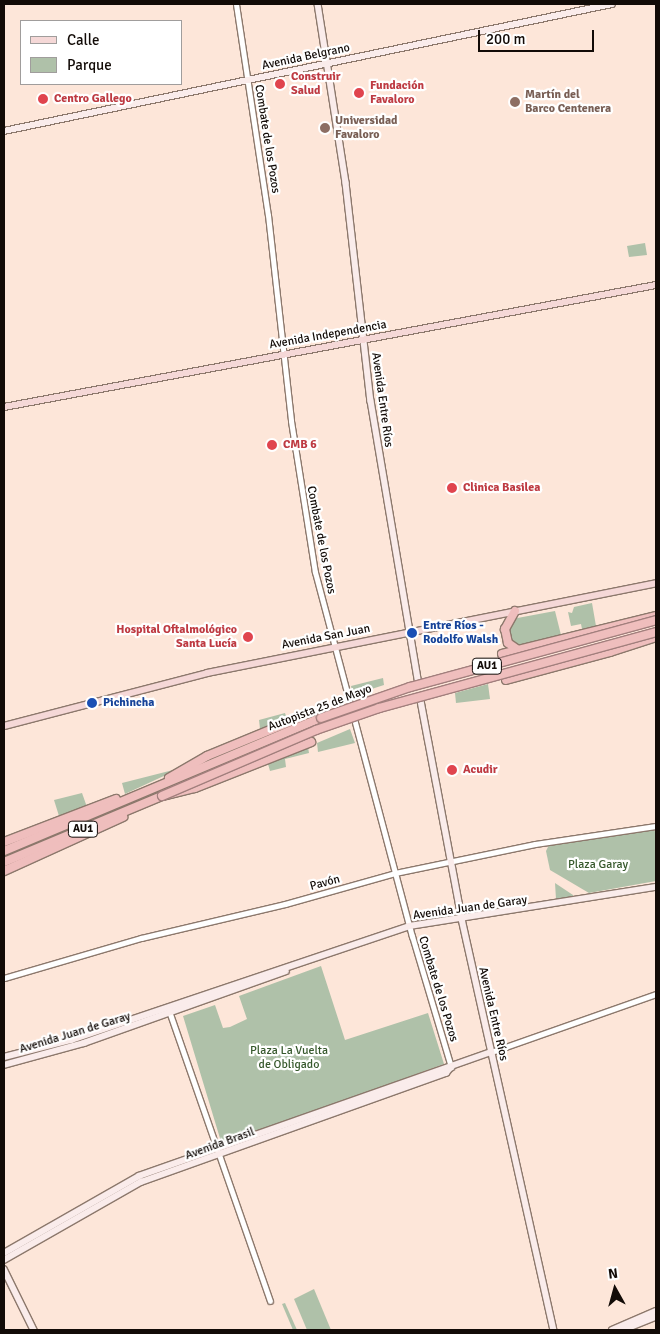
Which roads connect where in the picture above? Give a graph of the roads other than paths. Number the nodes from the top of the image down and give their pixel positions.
1 (236, 4) edge
2 (318, 4) edge
3 (612, 4) edge
4 (327, 62) junction
5 (248, 79) junction
6 (4, 131) edge
7 (656, 285) edge
8 (363, 340) junction
9 (284, 354) junction
10 (4, 407) edge
11 (656, 583) edge
12 (515, 611) junction
13 (656, 618) edge
14 (410, 632) junction
15 (656, 632) edge
16 (656, 637) edge
17 (335, 646) junction
18 (518, 650) junction
19 (502, 654) dead end
20 (418, 680) dead end
21 (506, 680) dead end
22 (421, 701) dead end
23 (301, 717) dead end
24 (4, 726) edge
25 (310, 742) dead end
26 (158, 786) junction
27 (147, 791) junction
28 (162, 796) junction
29 (151, 800) junction
30 (656, 826) edge
31 (4, 842) edge
32 (4, 850) edge
33 (451, 860) junction
34 (4, 862) edge
35 (4, 871) edge
36 (395, 873) junction
37 (656, 887) edge
38 (462, 919) junction
39 (409, 926) junction
40 (292, 967) junction
41 (4, 978) edge
42 (656, 994) edge
43 (167, 1008) junction
44 (171, 1014) junction
45 (491, 1052) junction
46 (4, 1057) edge
47 (4, 1064) edge
48 (451, 1067) junction
49 (217, 1153) junction
50 (4, 1253) edge
51 (4, 1260) edge
52 (4, 1269) edge
53 (270, 1301) dead end
54 (656, 1311) edge
55 (656, 1316) edge
56 (34, 1330) edge
57 (554, 1330) edge
58 (612, 1330) edge
59 (623, 1330) edge

1 - 5 street, Combate de los Pozos
2 - 4 main road, Avenida Entre Ríos
3 - 4 main road, Avenida Belgrano
4 - 5 main road, Avenida Belgrano
4 - 8 main road, Avenida Entre Ríos
5 - 6 main road, Avenida Belgrano
5 - 9 street, Combate de los Pozos
7 - 8 main road, Avenida Independencia
8 - 9 main road, Avenida Independencia
8 - 14 main road, Avenida Entre Ríos
9 - 10 main road, Avenida Independencia
9 - 17 street, Combate de los Pozos
11 - 12 main road, Avenida San Juan
12 - 14 main road, Avenida San Juan
12 - 18 highway
13 - 18 highway
13 - 26 highway, Autopista 25 de Mayo / AU1, bridge
14 - 17 main road, Avenida San Juan
14 - 20 main road, Avenida Entre Ríos
15 - 28 highway, Autopista 25 de Mayo / AU1, bridge
16 - 21 highway
17 - 24 main road, Avenida San Juan
17 - 36 street, Combate de los Pozos
18 - 19 highway
22 - 33 main road, Avenida Entre Ríos
23 - 26 highway
25 - 28 highway, bridge
26 - 27 highway, Autopista 25 de Mayo / AU1
27 - 31 highway
27 - 32 highway, Autopista 25 de Mayo / AU1
28 - 29 highway, Autopista 25 de Mayo / AU1
29 - 34 highway, Autopista 25 de Mayo / AU1
29 - 35 highway
30 - 33 street, Pavón
33 - 36 street, Pavón
33 - 38 main road, Avenida Entre Ríos
36 - 39 street, Combate de los Pozos
36 - 41 street, Pavón
37 - 38 main road, Avenida Juan de Garay
38 - 39 main road, Avenida Juan de Garay
38 - 45 main road, Avenida Entre Ríos
39 - 40 main road, Avenida Juan de Garay
39 - 48 street, Combate de los Pozos
40 - 43 main road, Avenida Juan de Garay
40 - 44 main road, Avenida Juan de Garay
42 - 45 street
43 - 44 street
43 - 46 main road, Avenida Juan de Garay
44 - 47 main road, Avenida Juan de Garay
44 - 49 street
45 - 48 main road, Avenida Brasil
45 - 57 main road, Avenida Entre Ríos
48 - 49 main road, Avenida Brasil
49 - 50 main road, Avenida Brasil
49 - 51 main road, Avenida Brasil
49 - 53 street
52 - 56 main road
54 - 58 main road
55 - 59 main road

